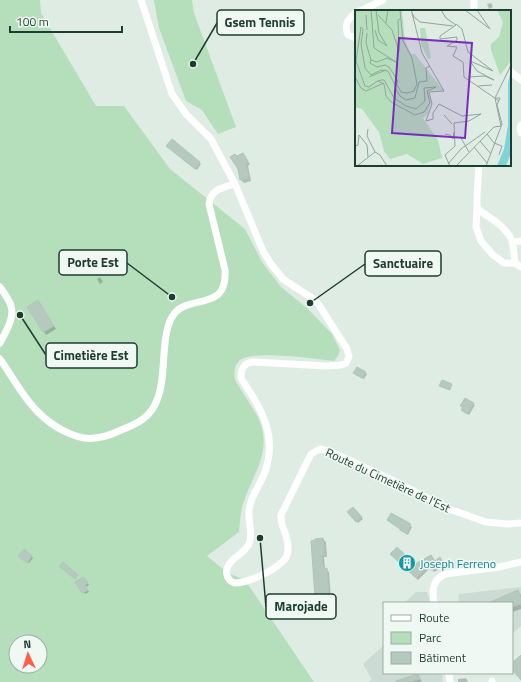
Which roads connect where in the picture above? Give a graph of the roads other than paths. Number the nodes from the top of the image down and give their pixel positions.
1 (141, 0) edge
2 (383, 0) edge
3 (362, 10) edge
4 (355, 14) edge
5 (355, 38) edge
6 (511, 72) edge
7 (521, 80) edge
8 (521, 125) edge
9 (521, 133) edge
10 (479, 166) edge
11 (235, 184) junction
12 (477, 210) junction
13 (521, 241) edge
14 (512, 242) junction
15 (518, 265) edge
16 (0, 287) edge
17 (0, 343) edge
18 (0, 359) edge
19 (521, 523) edge
20 (521, 562) edge
21 (434, 602) edge

1 - 11 street, Route du Cimetière de l'Est
2 - 3 street
4 - 5 street
6 - 7 street
8 - 9 street
10 - 12 street
11 - 18 street
11 - 19 street, Route du Cimetière de l'Est
12 - 14 street
12 - 15 street
13 - 14 street
14 - 15 street
16 - 17 street
20 - 21 street

